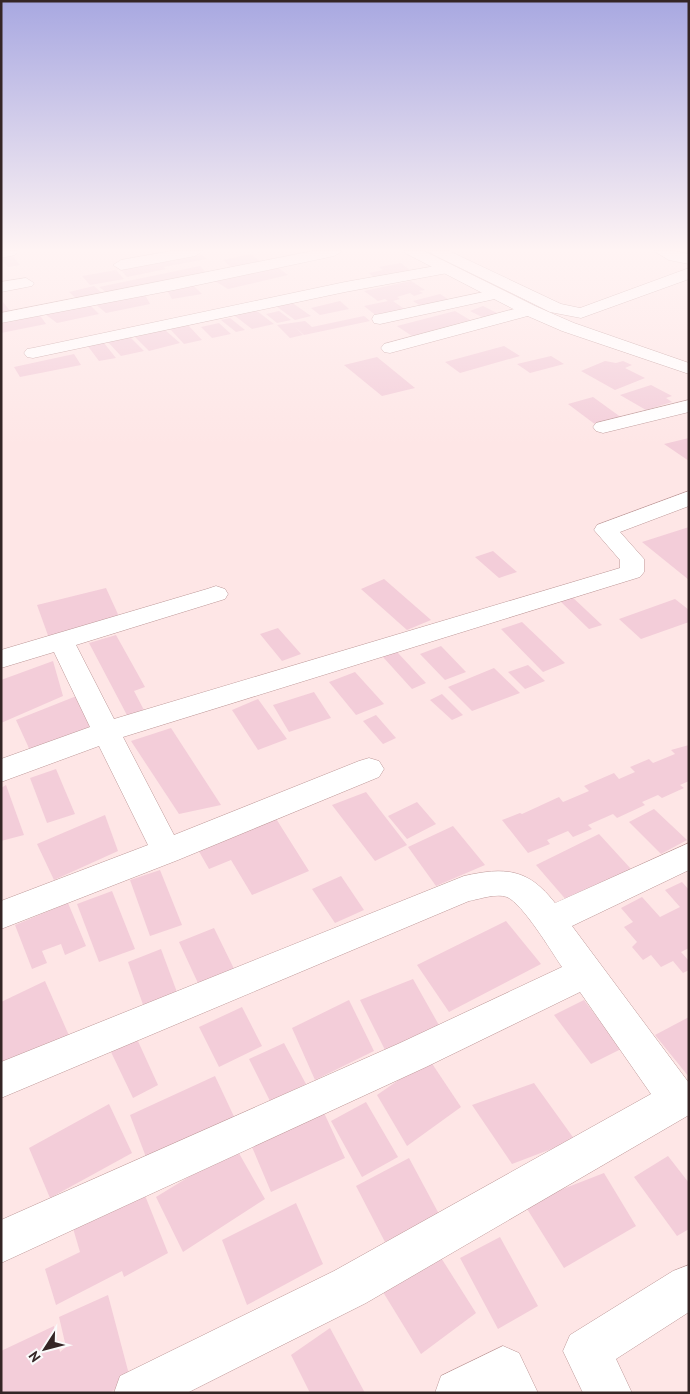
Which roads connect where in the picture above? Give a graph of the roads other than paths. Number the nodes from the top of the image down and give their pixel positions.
1 (207, 316) edge
2 (398, 316) edge
3 (507, 316) edge
4 (543, 316) edge
5 (380, 320) dead end
6 (390, 348) dead end
7 (32, 353) dead end
8 (689, 369) edge
9 (689, 406) edge
10 (603, 428) dead end
11 (689, 498) edge
12 (216, 594) dead end
13 (62, 642) junction
14 (1, 659) edge
15 (106, 732) junction
16 (369, 769) dead end
17 (1, 771) edge
18 (167, 851) junction
19 (689, 856) edge
20 (1, 915) edge
21 (548, 921) junction
22 (586, 972) junction
23 (1, 1080) edge
24 (683, 1097) edge
25 (1, 1242) edge
26 (689, 1287) edge
27 (137, 1393) edge
28 (458, 1393) edge
29 (514, 1393) edge
30 (609, 1393) edge

1 - 7 street
2 - 5 street
3 - 6 street
4 - 8 street
9 - 10 street
11 - 15 street
12 - 13 street
13 - 14 street
13 - 15 street
15 - 17 street
15 - 18 street
16 - 18 street
18 - 20 street
19 - 21 street
21 - 22 street
21 - 23 street
22 - 24 street
22 - 25 street
24 - 27 street
26 - 30 street
28 - 29 street

